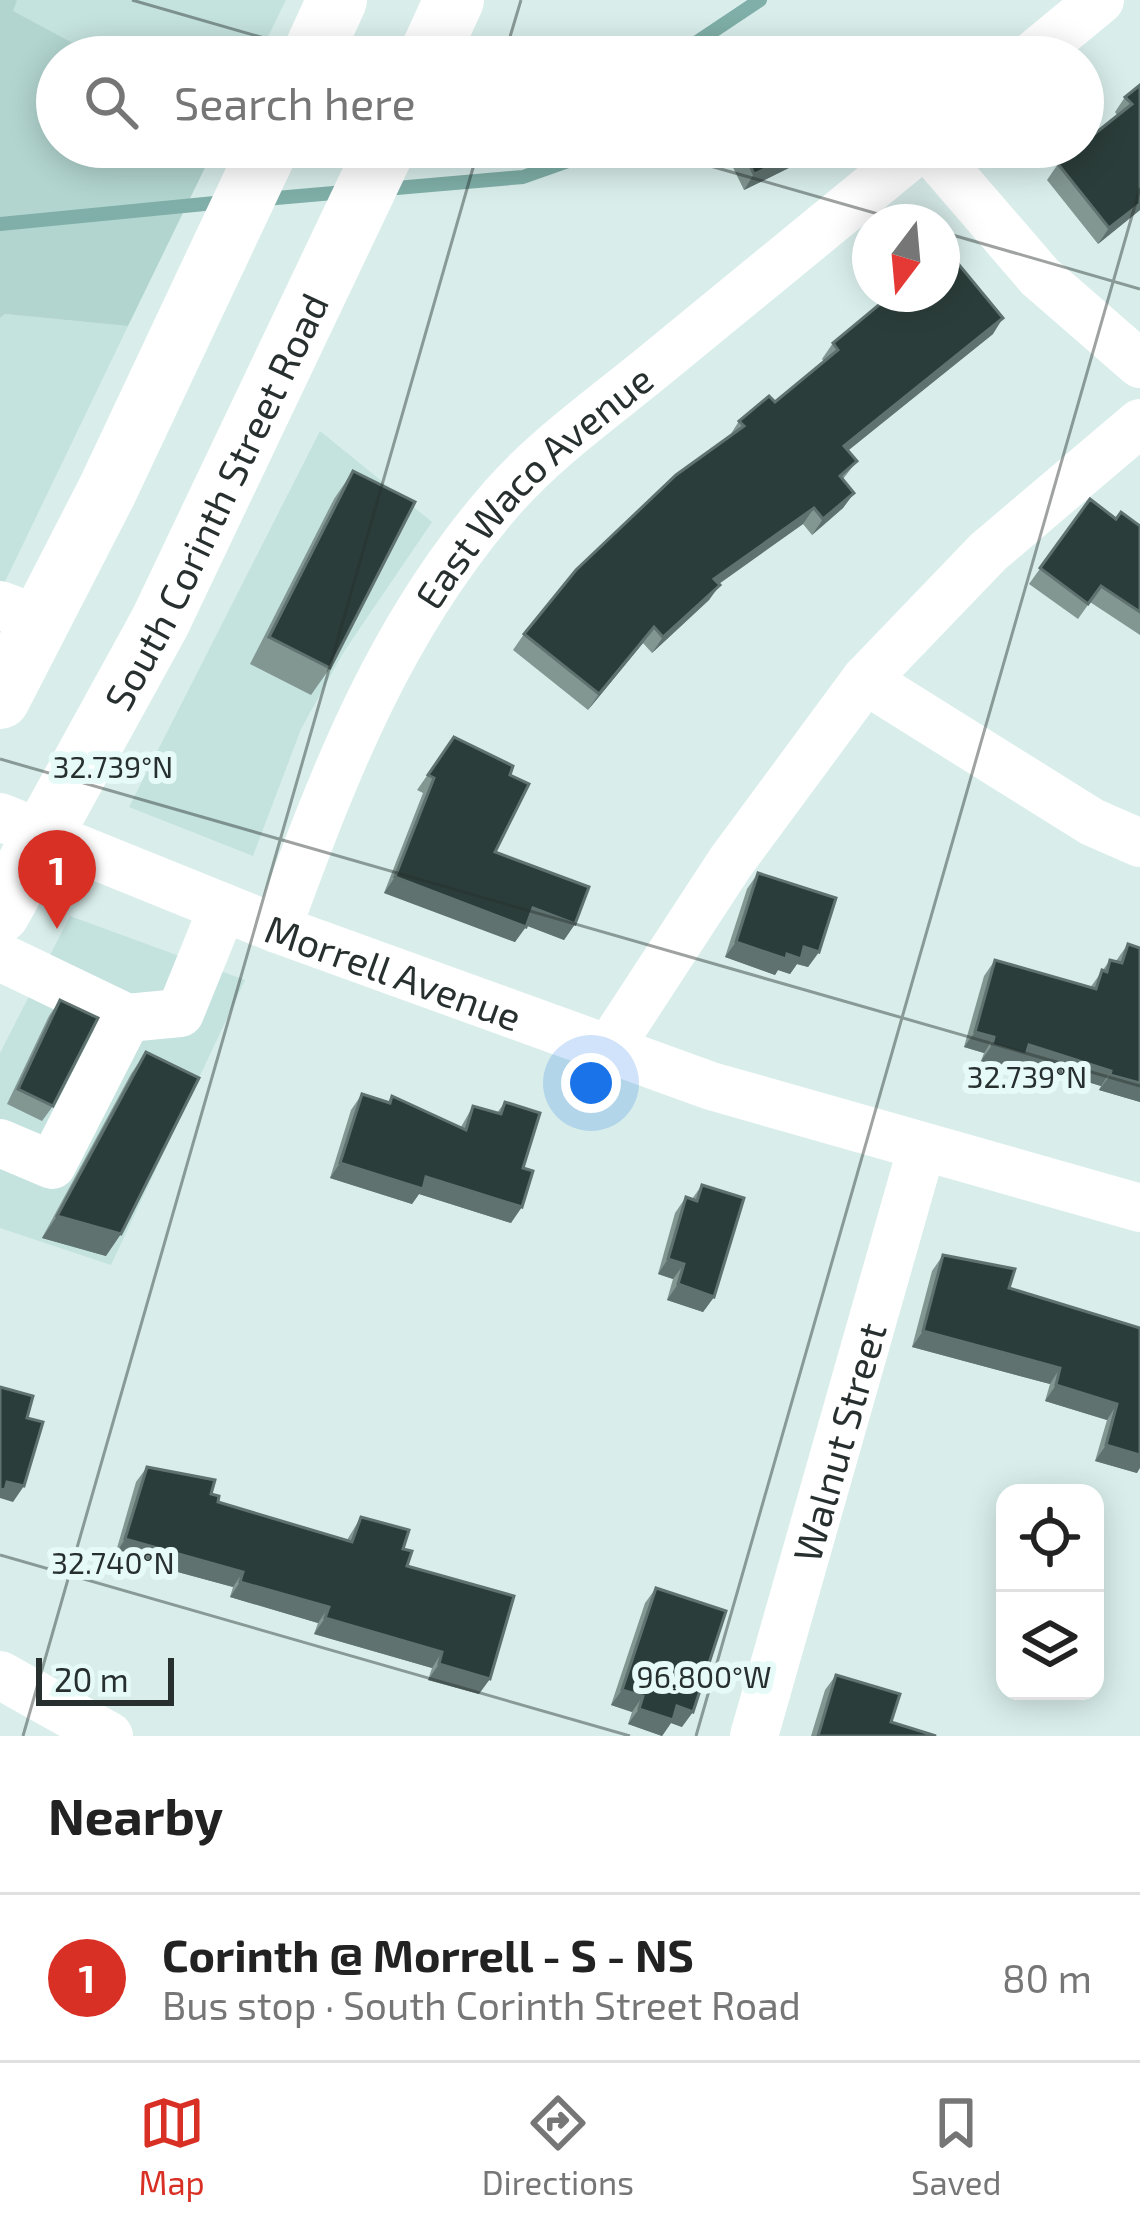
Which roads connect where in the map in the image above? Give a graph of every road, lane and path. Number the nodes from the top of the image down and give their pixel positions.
1 (338, 0) edge
2 (1100, 0) edge
3 (453, 2) edge
4 (321, 36) edge
5 (438, 36) edge
6 (1056, 36) edge
7 (259, 168) edge
8 (376, 168) edge
9 (899, 168) edge
10 (944, 168) edge
11 (1140, 364) edge
12 (1140, 423) edge
13 (20, 613) edge
14 (865, 680) junction
15 (0, 699) edge
16 (21, 826) edge
17 (1140, 843) edge
18 (224, 908) junction
19 (0, 913) edge
20 (277, 929) junction
21 (0, 957) edge
22 (127, 1018) junction
23 (608, 1049) junction
24 (0, 1143) edge
25 (922, 1147) junction
26 (1140, 1208) edge
27 (0, 1675) edge
28 (109, 1736) edge
29 (754, 1736) edge

1 - 4 main road
2 - 6 street
3 - 5 main road
7 - 13 main road
8 - 16 main road, South Corinth Street Road
9 - 20 street, East Waco Avenue
10 - 11 street
12 - 14 street
13 - 15 main road
14 - 17 street
14 - 23 street
16 - 18 street, Morrell Avenue
16 - 19 main road, South Corinth Street Road
18 - 20 street, Morrell Avenue
18 - 22 street
20 - 23 street, Morrell Avenue
21 - 22 street
22 - 24 street
23 - 25 street, Morrell Avenue
25 - 26 street, Morrell Avenue
25 - 29 street, Walnut Street
27 - 28 street

